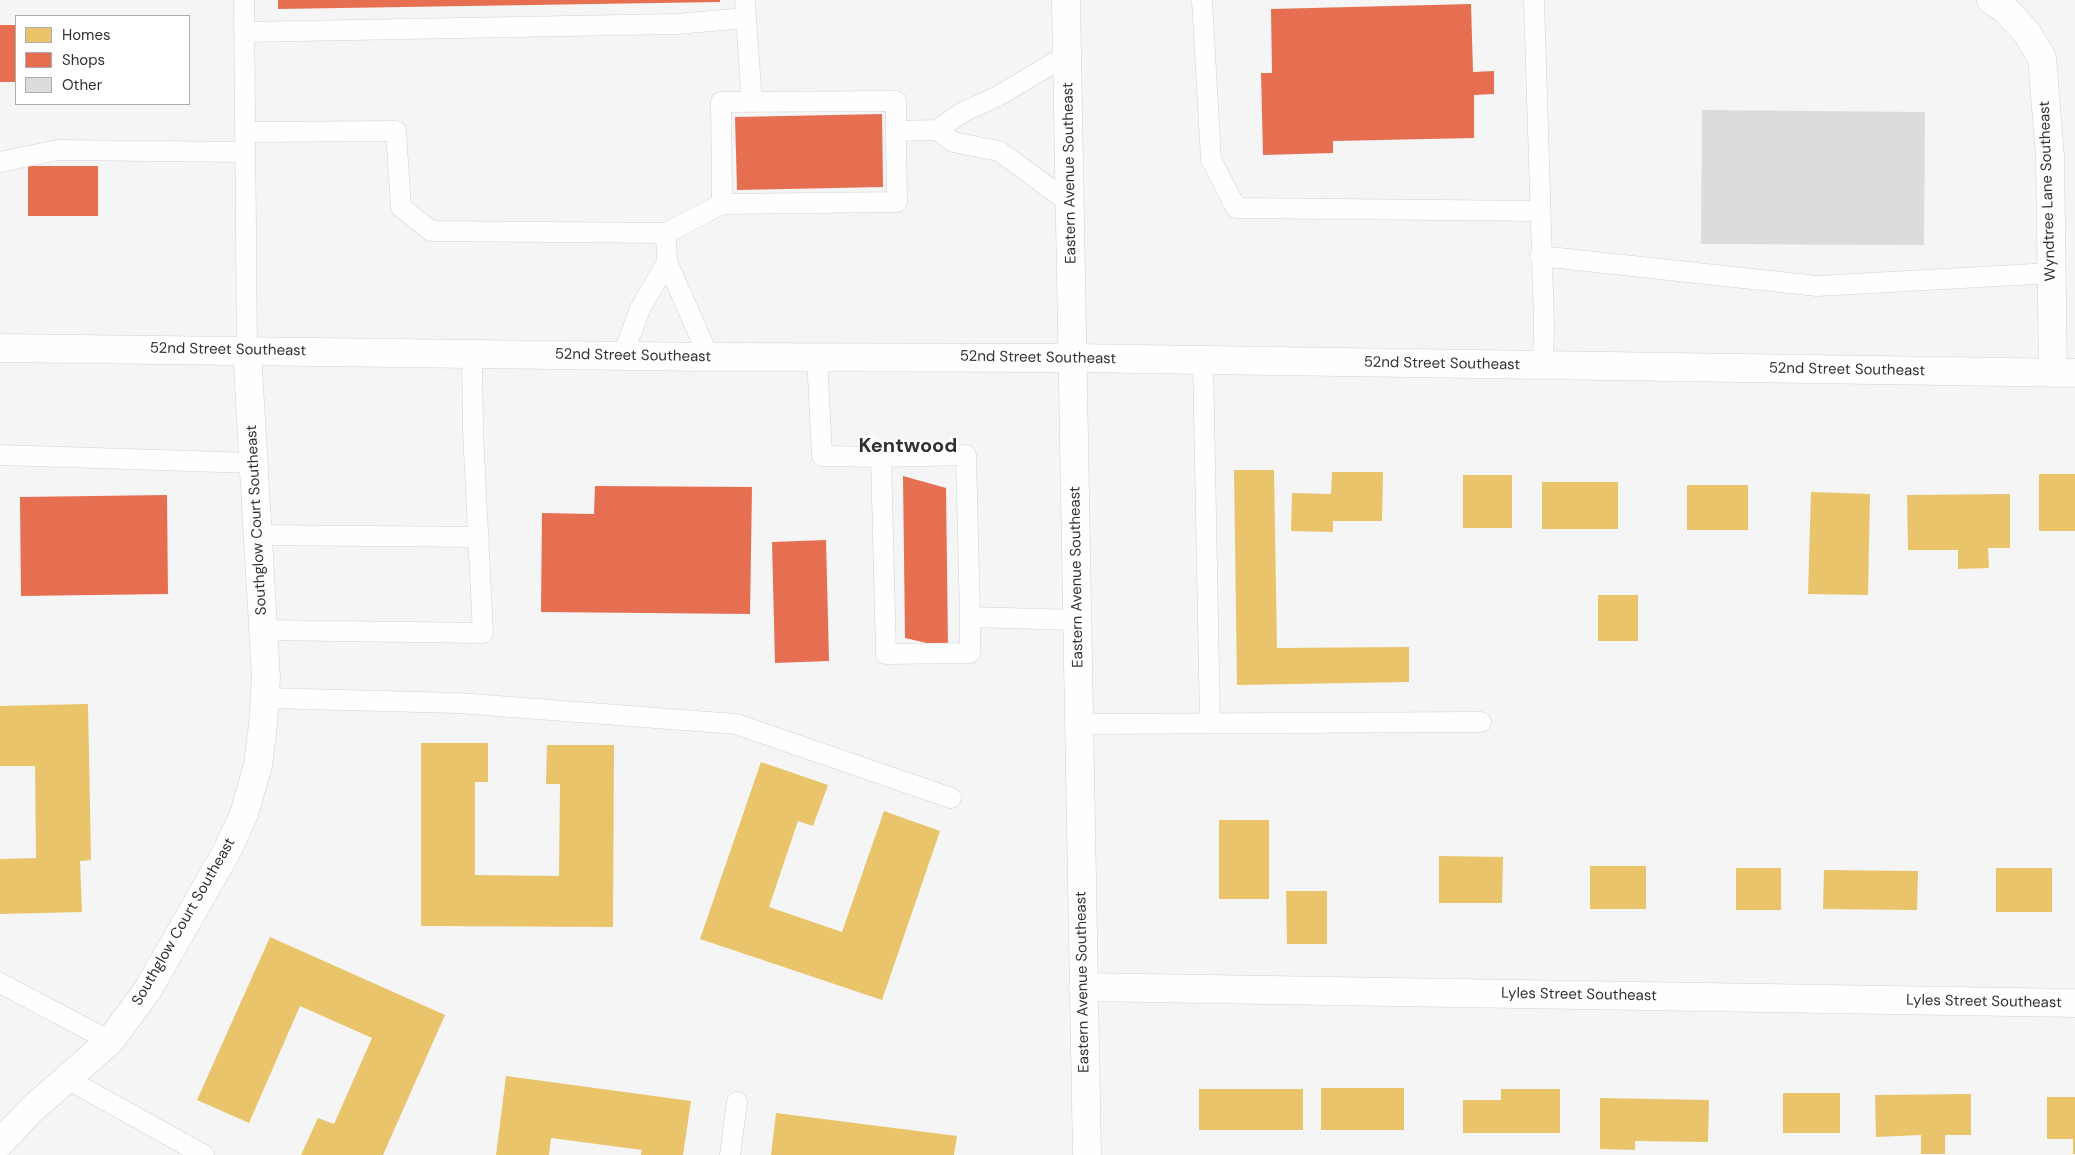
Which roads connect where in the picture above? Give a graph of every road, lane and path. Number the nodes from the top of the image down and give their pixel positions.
1 (244, 0) edge
2 (1066, 0) edge
3 (1202, 0) edge
4 (1534, 0) edge
5 (1991, 0) edge
6 (746, 9) edge
7 (244, 32) junction
8 (1067, 55) junction
9 (752, 102) junction
10 (937, 130) junction
11 (896, 131) junction
12 (245, 142) junction
13 (0, 162) edge
14 (722, 204) junction
15 (1071, 204) junction
16 (1539, 212) junction
17 (666, 233) junction
18 (1540, 256) junction
19 (667, 262) junction
20 (2052, 273) junction
21 (0, 348) edge
22 (247, 350) junction
23 (472, 353) junction
24 (623, 355) junction
25 (709, 357) junction
26 (817, 357) junction
27 (1074, 358) junction
28 (1203, 360) junction
29 (1542, 365) junction
30 (2064, 373) edge
31 (0, 456) edge
32 (881, 457) junction
33 (254, 463) junction
34 (258, 535) junction
35 (479, 536) junction
36 (970, 617) junction
37 (1078, 620) junction
38 (263, 630) junction
39 (265, 698) junction
40 (1481, 722) dead end
41 (1210, 723) junction
42 (1079, 724) junction
43 (951, 798) dead end
44 (0, 983) edge
45 (1083, 986) junction
46 (2075, 1003) edge
47 (110, 1041) junction
48 (67, 1079) junction
49 (738, 1102) dead end
50 (0, 1143) edge
51 (204, 1155) edge
52 (730, 1155) edge
53 (1087, 1155) edge

1 - 7 lane
2 - 8 street, Eastern Avenue Southeast
3 - 16 lane
4 - 16 lane
5 - 20 street, Wyndtree Lane Southeast
6 - 7 lane
6 - 9 lane
7 - 12 lane
8 - 10 lane
8 - 15 street, Eastern Avenue Southeast
9 - 11 lane
9 - 14 lane
10 - 11 lane
10 - 15 lane
11 - 14 lane
12 - 13 lane
12 - 17 lane
12 - 22 lane
14 - 17 lane
15 - 27 street, Eastern Avenue Southeast
16 - 18 lane
17 - 19 lane
18 - 20 lane
18 - 29 lane
19 - 24 lane
19 - 25 lane
20 - 30 street, Wyndtree Lane Southeast
21 - 22 street, 52nd Street Southeast
22 - 23 street, 52nd Street Southeast
22 - 33 street, Southglow Court Southeast
23 - 24 street, 52nd Street Southeast
23 - 35 lane
24 - 25 street, 52nd Street Southeast
25 - 26 street, 52nd Street Southeast
26 - 27 street, 52nd Street Southeast
26 - 32 lane
27 - 28 street, 52nd Street Southeast
27 - 37 street, Eastern Avenue Southeast
28 - 29 street, 52nd Street Southeast
28 - 41 lane
29 - 30 street, 52nd Street Southeast
31 - 33 lane
32 - 36 lane
32 - 36 lane
33 - 34 street, Southglow Court Southeast
34 - 35 lane
34 - 38 street, Southglow Court Southeast
35 - 38 lane
36 - 37 lane
37 - 42 street, Eastern Avenue Southeast
38 - 39 street, Southglow Court Southeast
39 - 43 lane
39 - 47 street, Southglow Court Southeast
40 - 41 lane
41 - 42 lane
42 - 45 street, Eastern Avenue Southeast
44 - 47 lane
45 - 46 street, Lyles Street Southeast
45 - 53 street, Eastern Avenue Southeast
47 - 48 street, Southglow Court Southeast
48 - 50 street, Southglow Court Southeast
48 - 51 lane
49 - 52 lane

